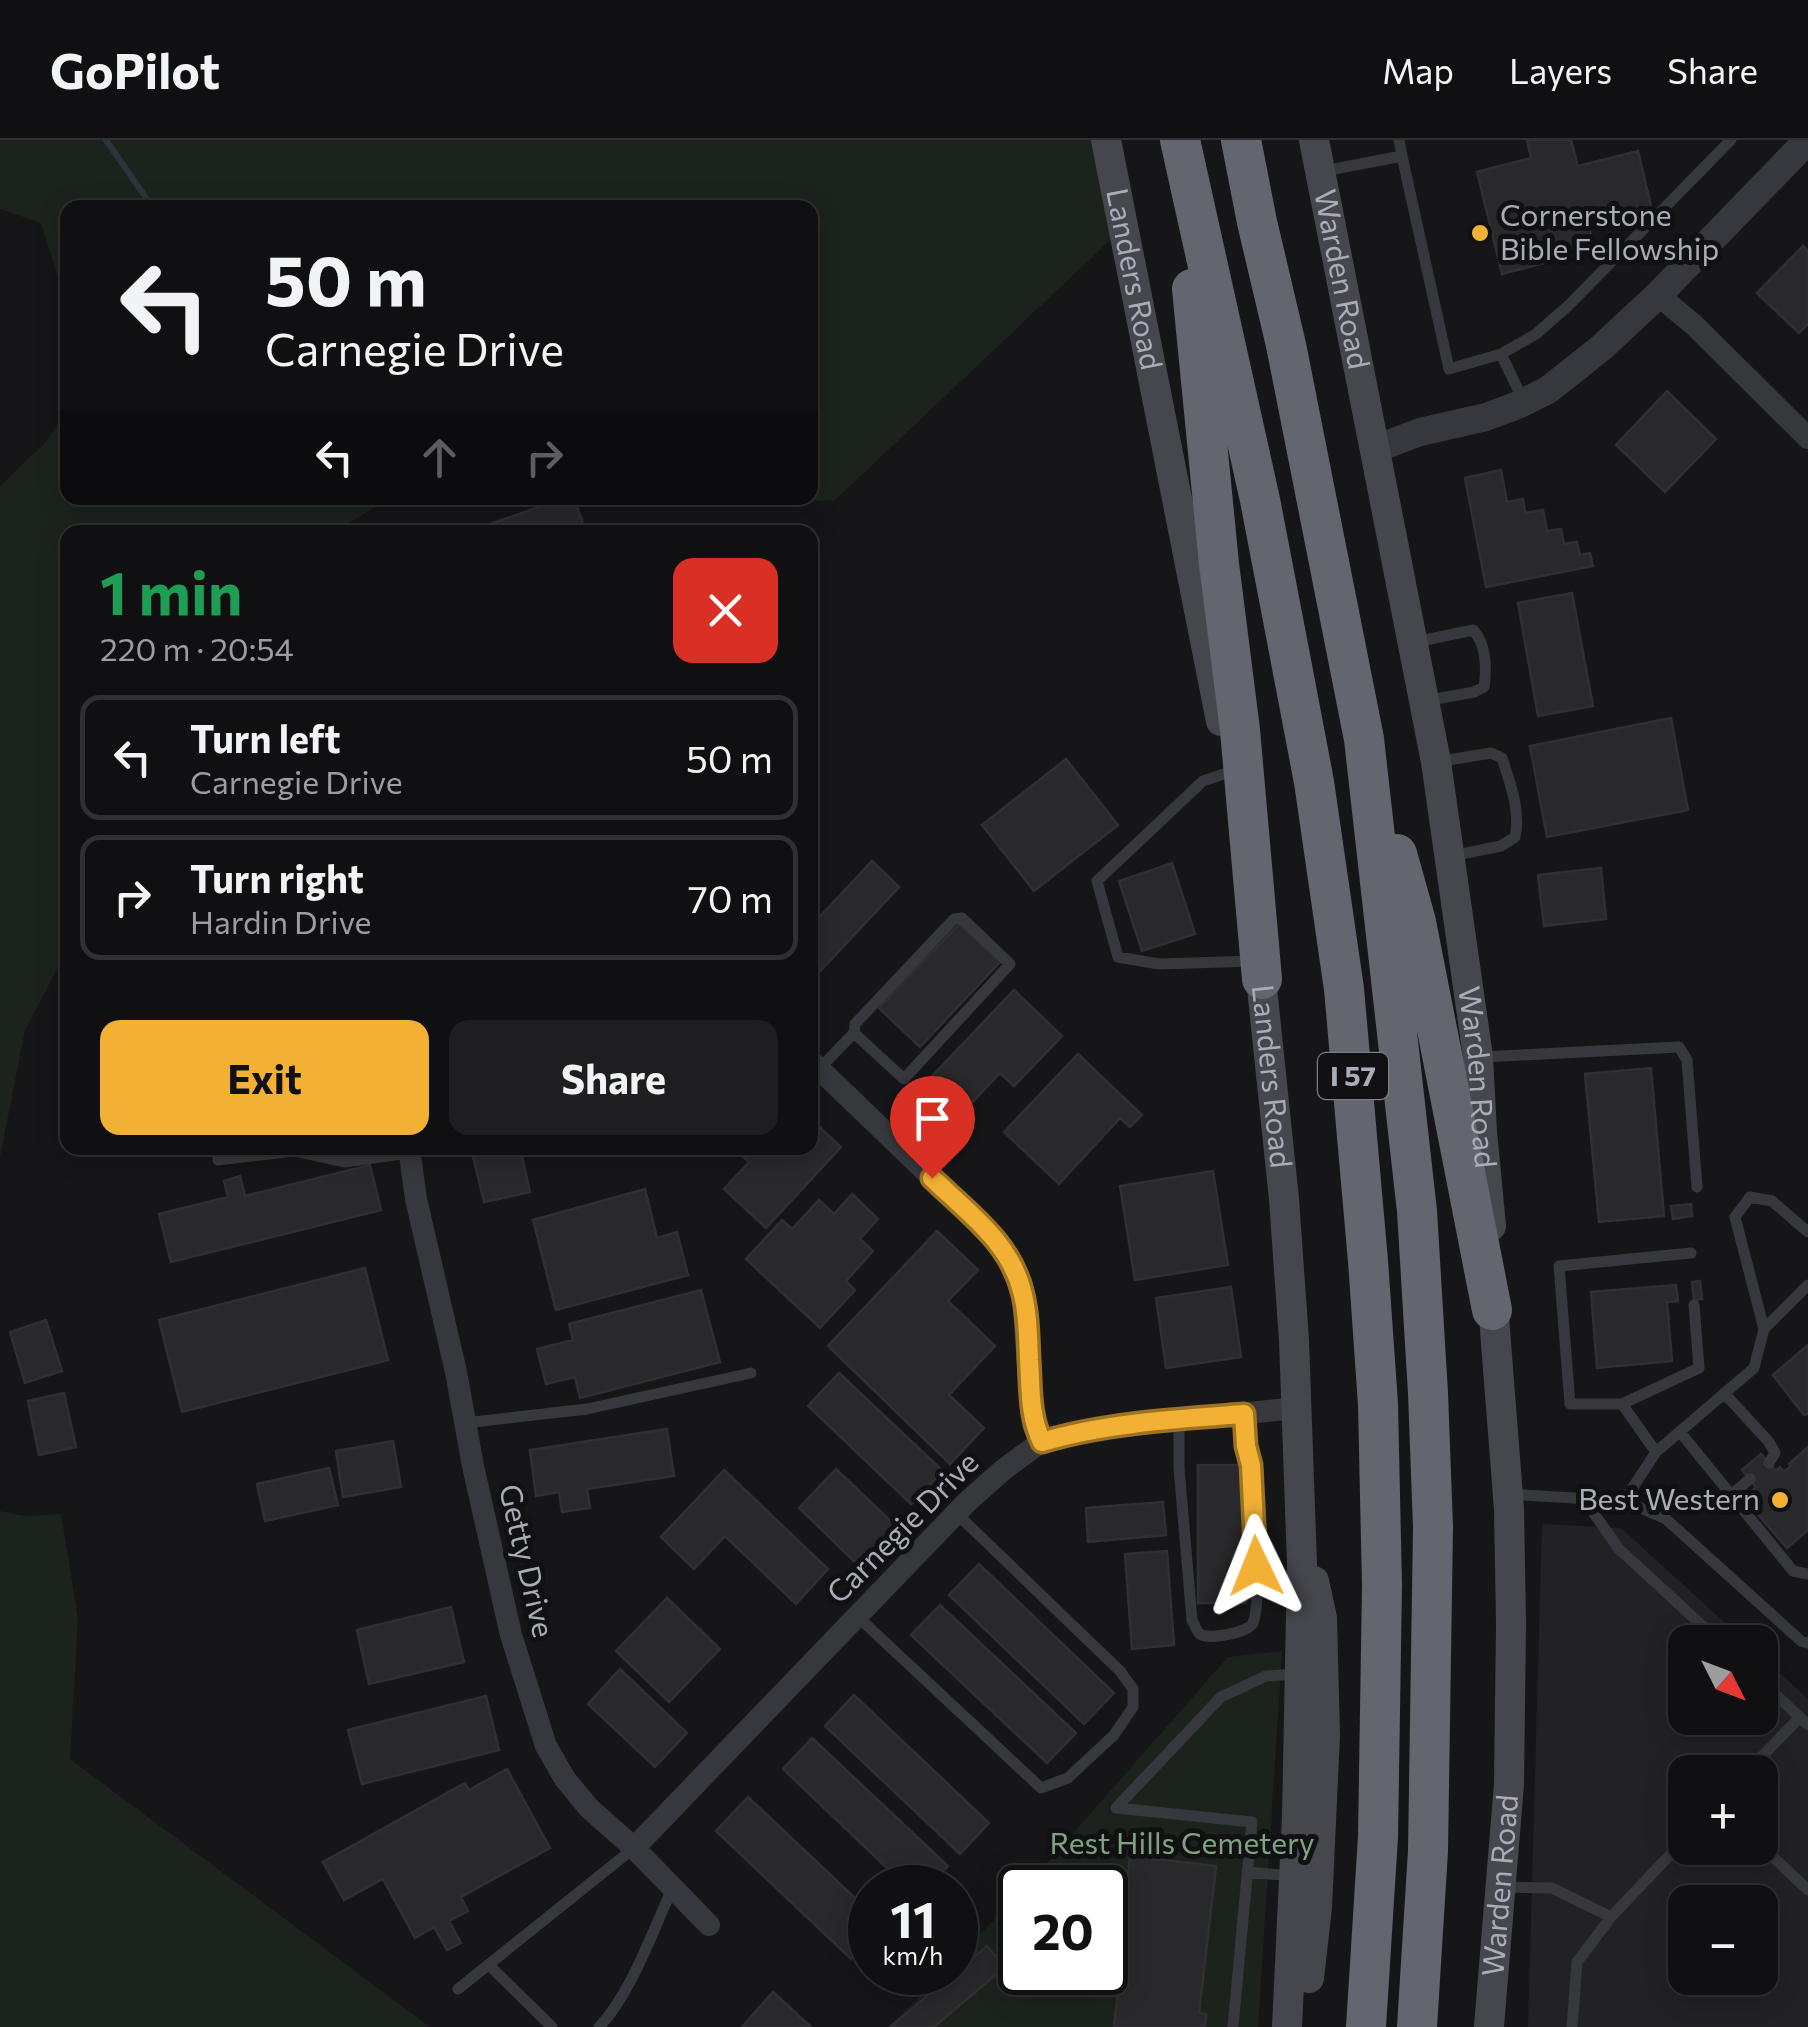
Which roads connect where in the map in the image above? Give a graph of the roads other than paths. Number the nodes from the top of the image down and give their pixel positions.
1 (1106, 140) edge
2 (1242, 140) edge
3 (1314, 140) edge
4 (1399, 140) edge
5 (1731, 140) edge
6 (1803, 142) edge
7 (1182, 148) edge
8 (1402, 156) junction
9 (1320, 172) junction
10 (1658, 296) junction
11 (1501, 354) junction
12 (1524, 402) junction
13 (1808, 438) edge
14 (1375, 449) junction
15 (1413, 643) junction
16 (1424, 701) junction
17 (1364, 738) junction
18 (1436, 762) junction
19 (1230, 772) junction
20 (1450, 856) junction
21 (1261, 970) junction
22 (854, 1033) junction
23 (1478, 1057) junction
24 (818, 1062) edge
25 (818, 1067) edge
26 (260, 1155) edge
27 (312, 1155) edge
28 (382, 1155) edge
29 (410, 1155) edge
30 (218, 1160) dead end
31 (1697, 1187) dead end
32 (1808, 1232) edge
33 (1692, 1253) dead end
34 (1806, 1292) edge
35 (1694, 1304) dead end
36 (1492, 1310) junction
37 (1764, 1330) junction
38 (751, 1372) dead end
39 (1724, 1393) junction
40 (1622, 1404) junction
41 (1296, 1408) junction
42 (1244, 1414) junction
43 (1179, 1419) junction
44 (465, 1423) junction
45 (1680, 1432) junction
46 (1042, 1442) junction
47 (1656, 1452) junction
48 (1770, 1463) dead end
49 (1750, 1480) dead end
50 (1508, 1494) junction
51 (1731, 1495) junction
52 (1584, 1498) junction
53 (1624, 1501) junction
54 (956, 1513) junction
55 (1301, 1524) junction
56 (1808, 1574) edge
57 (857, 1616) junction
58 (1702, 1625) edge
59 (1808, 1643) edge
60 (1301, 1674) junction
61 (1778, 1697) edge
62 (1804, 1721) edge
63 (1766, 1755) edge
64 (634, 1848) junction
65 (1668, 1857) edge
66 (1778, 1862) edge
67 (1247, 1872) junction
68 (1294, 1876) junction
69 (1500, 1887) junction
70 (672, 1888) junction
71 (1808, 1890) edge
72 (1612, 1918) junction
73 (709, 1925) dead end
74 (488, 1964) junction
75 (458, 1988) dead end
76 (552, 2027) edge
77 (599, 2027) edge
78 (1233, 2027) edge
79 (1287, 2027) edge
80 (1304, 2027) edge
81 (1366, 2027) edge
82 (1418, 2027) edge
83 (1488, 2027) edge
84 (1572, 2027) edge

1 - 19 main road, Landers Road
2 - 17 highway, I 57
3 - 9 main road, Warden Road
4 - 8 lane
5 - 11 lane
6 - 10 street
7 - 21 highway
7 - 81 highway, I 57
8 - 9 lane
8 - 11 lane
9 - 14 main road, Warden Road
10 - 12 street
10 - 13 street
11 - 12 lane
12 - 14 street
14 - 15 main road, Warden Road
15 - 16 main road, Warden Road
15 - 16 lane
16 - 18 main road, Warden Road
17 - 36 highway
17 - 82 highway, I 57
18 - 20 main road, Warden Road
18 - 20 lane
19 - 21 main road, Landers Road
19 - 21 lane
20 - 23 main road, Warden Road
21 - 41 main road, Landers Road
22 - 22 lane
22 - 24 lane
23 - 31 lane
23 - 36 main road, Warden Road
25 - 46 street
26 - 30 lane
27 - 28 lane
29 - 44 street, Getty Drive
32 - 37 lane
33 - 40 lane
34 - 37 lane
35 - 40 lane
36 - 50 main road, Warden Road
37 - 39 lane
38 - 44 lane
39 - 45 lane
39 - 48 lane
40 - 47 lane
41 - 42 street, Carnegie Drive
41 - 55 main road, Landers Road
42 - 43 street, Carnegie Drive
42 - 43 lane
43 - 46 street, Carnegie Drive
44 - 64 street, Getty Drive
45 - 47 lane
45 - 51 lane
46 - 54 street, Carnegie Drive
47 - 53 lane
49 - 51 lane
50 - 52 lane
50 - 69 main road, Warden Road
51 - 56 lane
52 - 53 lane
52 - 58 lane
53 - 59 lane
54 - 57 street, Carnegie Drive
54 - 57 lane
55 - 60 main road, Landers Road
55 - 80 main road
57 - 64 street, Carnegie Drive
60 - 67 lane
60 - 68 main road, Landers Road
61 - 62 lane
62 - 63 lane
64 - 70 street, Getty Drive
64 - 74 lane
65 - 72 lane
66 - 71 lane
67 - 68 lane
67 - 78 lane
68 - 79 main road, Landers Road
69 - 72 lane
69 - 83 main road, Warden Road
70 - 73 street, Getty Drive
70 - 77 lane
72 - 84 lane
74 - 75 lane
74 - 76 lane

